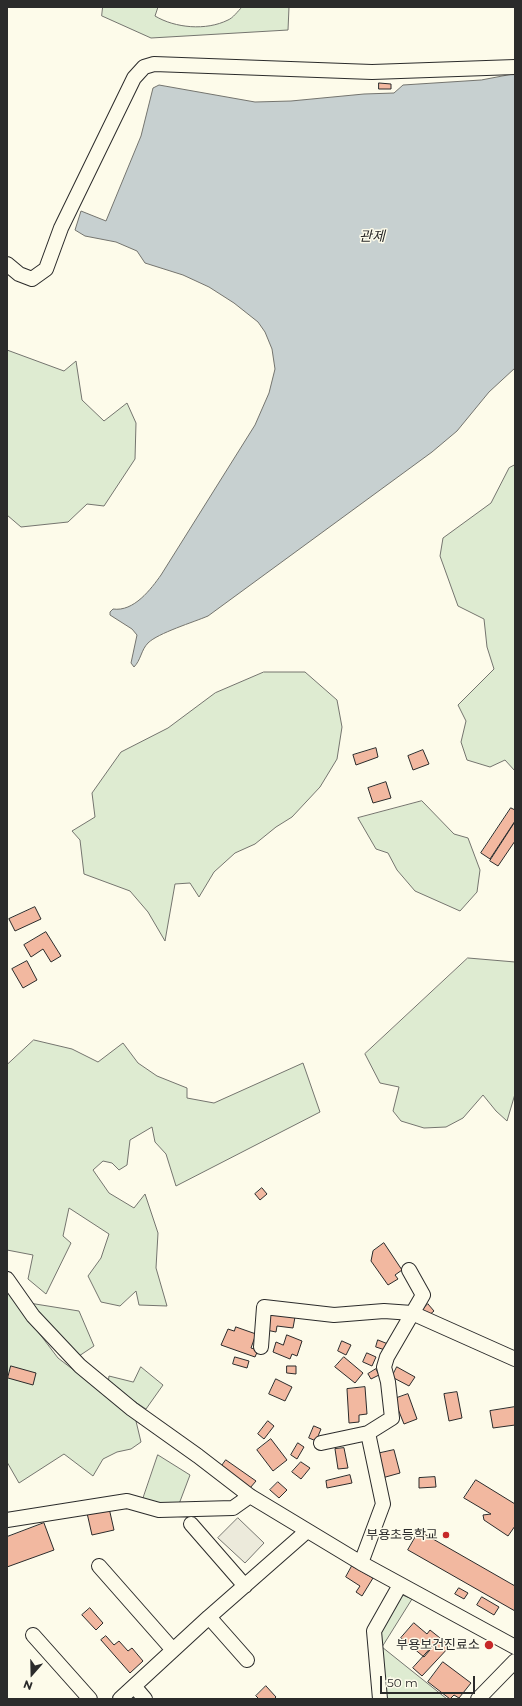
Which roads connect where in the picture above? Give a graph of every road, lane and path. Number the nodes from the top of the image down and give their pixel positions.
1 (515, 68) edge
2 (7, 264) edge
3 (409, 1270) dead end
4 (7, 1279) edge
5 (412, 1313) junction
6 (261, 1347) dead end
7 (515, 1359) edge
8 (368, 1433) junction
9 (321, 1443) dead end
10 (250, 1496) junction
11 (7, 1520) edge
12 (191, 1524) dead end
13 (307, 1531) junction
14 (361, 1563) junction
15 (99, 1566) dead end
16 (400, 1584) junction
17 (245, 1586) junction
18 (208, 1617) junction
19 (33, 1635) dead end
20 (515, 1647) edge
21 (173, 1650) junction
22 (247, 1660) dead end
23 (515, 1661) edge
24 (134, 1686) junction
25 (90, 1699) edge
26 (120, 1699) edge
27 (145, 1699) edge
28 (380, 1699) edge
29 (478, 1699) edge

1 - 2 street
3 - 5 street
4 - 10 street
5 - 6 street
5 - 7 street
5 - 8 street
8 - 9 street
8 - 14 street
10 - 11 street
10 - 13 street
12 - 17 street
13 - 14 street
13 - 17 street
14 - 16 street
15 - 21 street
16 - 20 street
16 - 28 street
17 - 18 street
18 - 21 street
18 - 22 street
19 - 25 street
21 - 24 street
23 - 29 street
24 - 26 street
24 - 27 street

